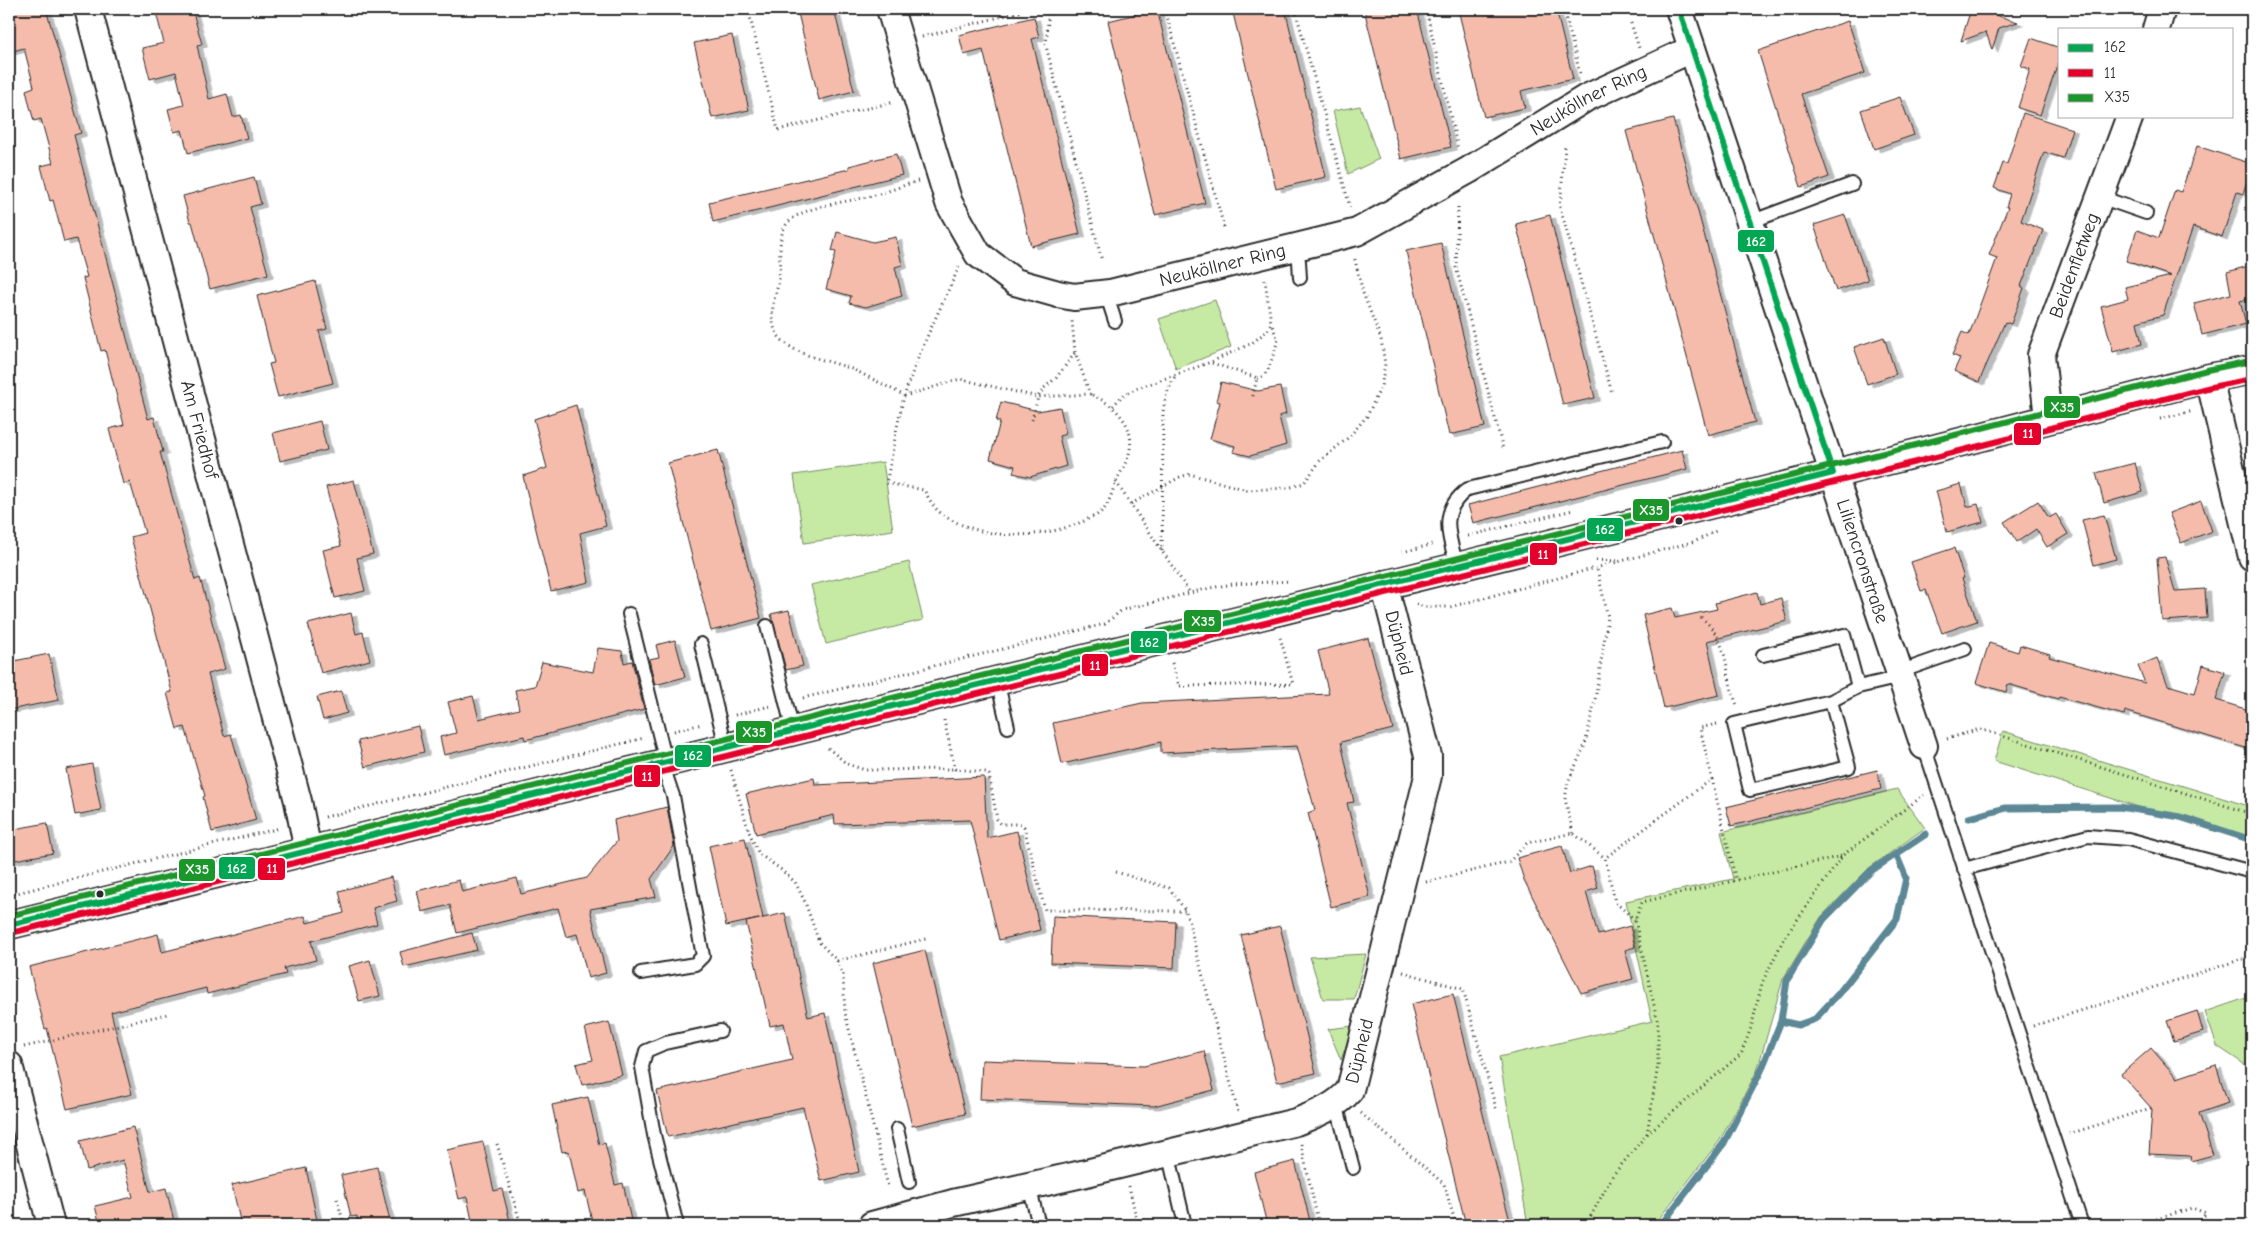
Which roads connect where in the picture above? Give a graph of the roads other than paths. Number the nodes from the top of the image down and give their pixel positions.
1 (88, 9) edge
2 (890, 9) edge
3 (1679, 9) edge
4 (2162, 9) edge
5 (2156, 28) edge
6 (1692, 49) junction
7 (2129, 118) edge
8 (1852, 184) dead end
9 (2100, 197) junction
10 (2146, 213) dead end
11 (1750, 222) junction
12 (1295, 248) junction
13 (1300, 278) dead end
14 (1106, 293) junction
15 (1115, 321) dead end
16 (2252, 370) edge
17 (2209, 378) junction
18 (2048, 418) junction
19 (1662, 442) dead end
20 (1834, 473) junction
21 (2252, 557) edge
22 (1458, 566) junction
23 (1384, 584) junction
24 (629, 614) dead end
25 (767, 626) dead end
26 (701, 644) dead end
27 (1965, 649) dead end
28 (1763, 654) dead end
29 (1900, 674) junction
30 (997, 680) junction
31 (1858, 687) junction
32 (1831, 701) junction
33 (1008, 727) dead end
34 (792, 731) junction
35 (1924, 746) joint
36 (725, 748) junction
37 (664, 763) junction
38 (308, 851) junction
39 (1964, 869) junction
40 (2252, 872) edge
41 (9, 925) edge
42 (641, 972) dead end
43 (720, 1031) dead end
44 (13, 1057) edge
45 (1339, 1100) junction
46 (897, 1129) dead end
47 (1168, 1152) junction
48 (1353, 1168) dead end
49 (908, 1182) dead end
50 (1029, 1186) junction
51 (51, 1225) edge
52 (677, 1225) edge
53 (872, 1225) edge
54 (1039, 1225) edge
55 (1186, 1225) edge
56 (2082, 1225) edge

1 - 38 street, Am Friedhof
2 - 14 street, Neuköllner Ring
3 - 6 street, Liliencronstraße
4 - 5 street
6 - 11 street, Liliencronstraße
6 - 12 street, Neuköllner Ring
7 - 9 street, Beidenfletweg
8 - 11 lane
9 - 10 lane
9 - 18 street, Beidenfletweg
11 - 20 street, Liliencronstraße
12 - 13 lane
12 - 14 street, Neuköllner Ring
14 - 15 lane
16 - 17 street
17 - 18 street
17 - 21 street
18 - 20 street
19 - 22 lane
20 - 22 street
20 - 29 street, Liliencronstraße
22 - 23 street
23 - 30 street
23 - 45 street, Düpheid
24 - 37 lane
25 - 34 lane
26 - 36 lane
27 - 29 lane
28 - 31 lane
29 - 31 lane
29 - 35 street, Liliencronstraße
30 - 33 lane
30 - 34 street
31 - 32 lane
32 - 32 lane
34 - 36 street
35 - 39 lane
36 - 37 street
37 - 38 street
37 - 42 lane
38 - 41 street
39 - 40 lane
39 - 56 lane
43 - 52 lane
44 - 51 street
45 - 47 street, Düpheid
45 - 48 lane
46 - 49 lane
47 - 50 street, Düpheid
47 - 55 lane
50 - 53 street, Düpheid
50 - 54 lane

